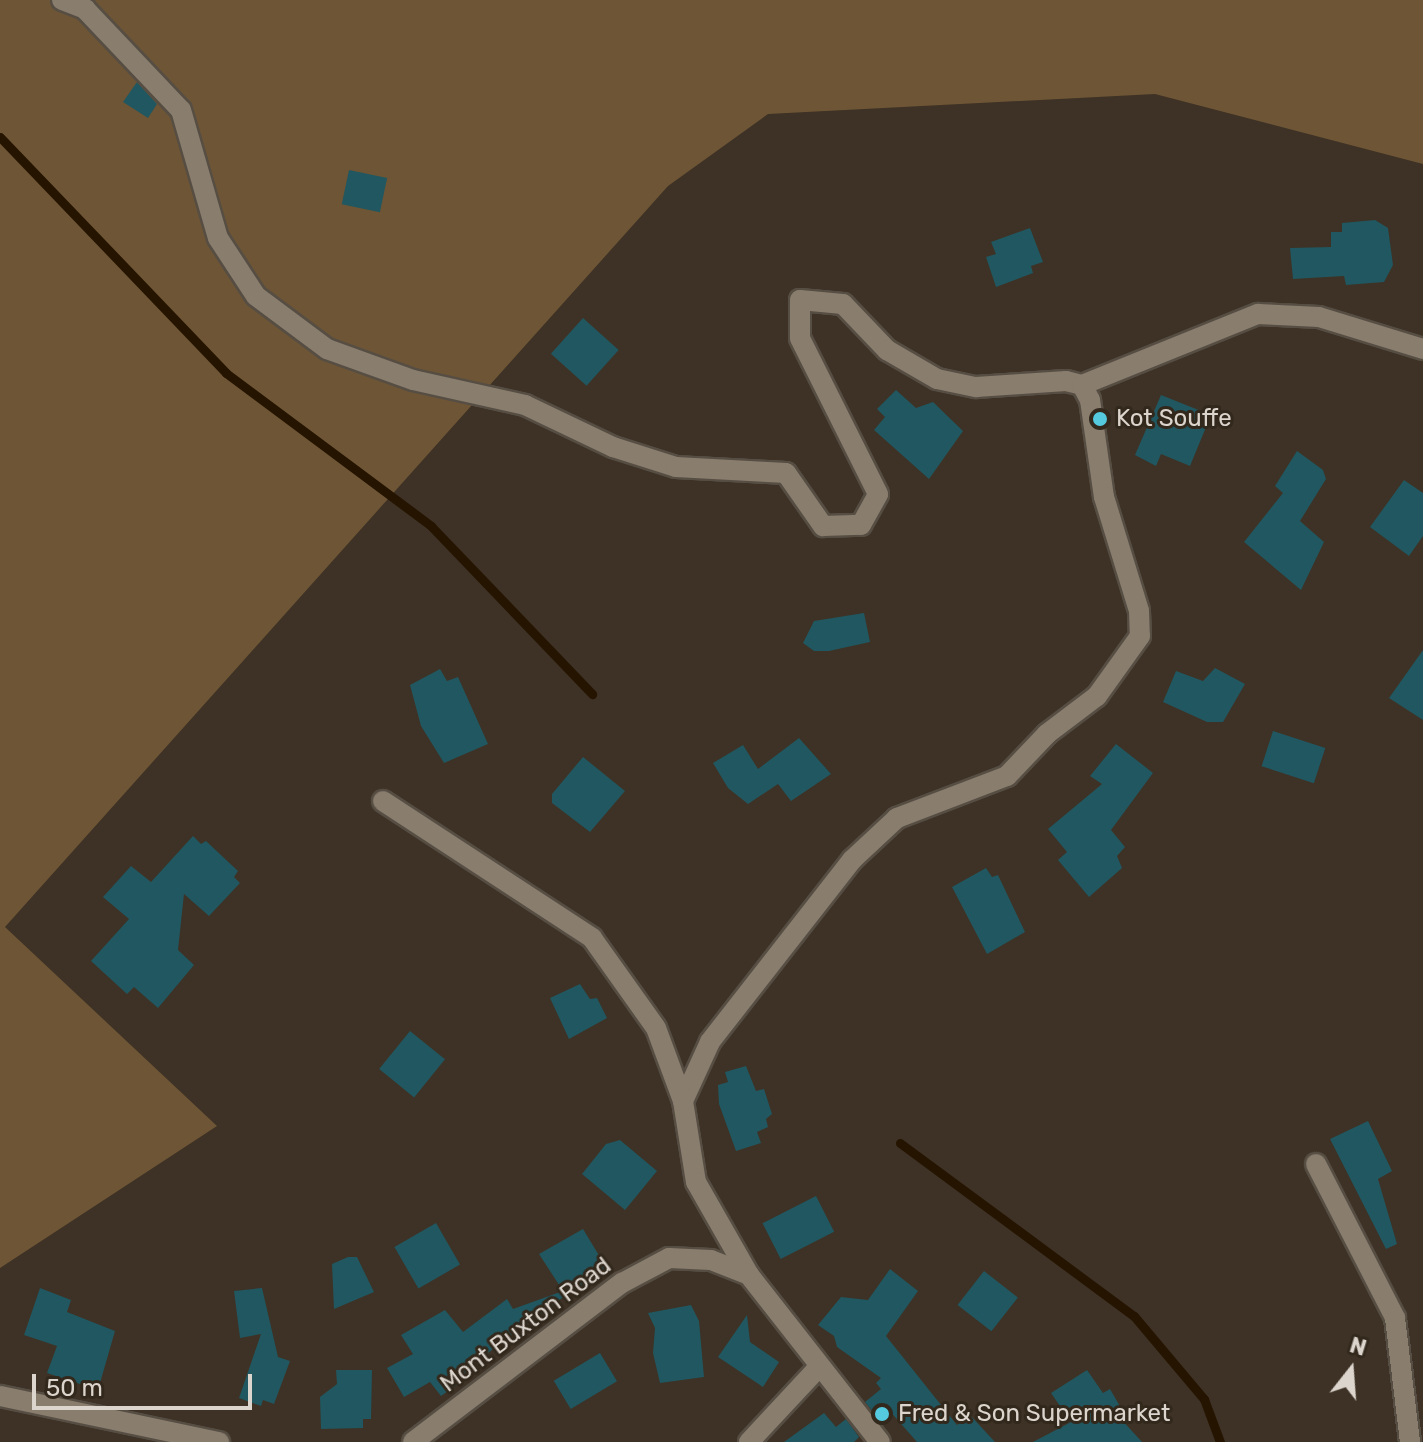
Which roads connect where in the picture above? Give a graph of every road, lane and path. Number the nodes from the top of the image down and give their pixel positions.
1 (62, 0) edge
2 (1423, 349) edge
3 (1082, 385) junction
4 (383, 801) dead end
5 (683, 1101) junction
6 (1316, 1164) dead end
7 (749, 1275) junction
8 (819, 1367) junction
9 (0, 1396) edge
10 (219, 1442) edge
11 (413, 1442) edge
12 (749, 1442) edge
13 (880, 1442) edge
14 (1410, 1442) edge

1 - 3 street
2 - 3 street
3 - 5 street
4 - 5 street
5 - 7 street
6 - 14 street
7 - 8 street
7 - 11 street, Mont Buxton Road
8 - 12 street
8 - 13 street
9 - 10 street

